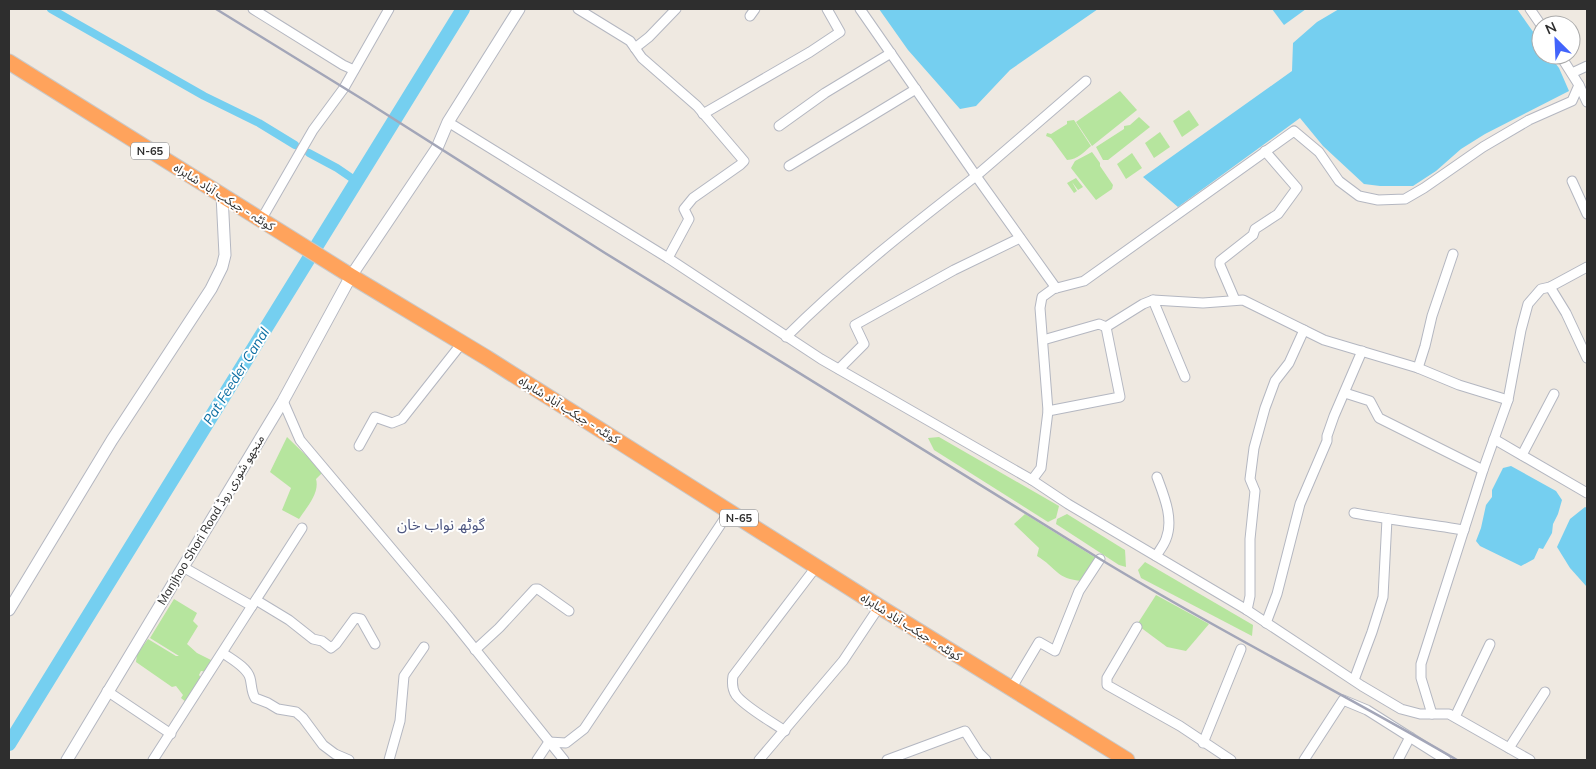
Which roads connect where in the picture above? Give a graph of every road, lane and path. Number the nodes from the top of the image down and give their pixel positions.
1 (253, 9) edge
2 (389, 9) edge
3 (519, 9) edge
4 (578, 9) edge
5 (676, 9) edge
6 (827, 9) edge
7 (860, 9) edge
8 (635, 48) junction
9 (890, 53) junction
10 (9, 62) edge
11 (1567, 65) edge
12 (1587, 66) edge
13 (354, 70) junction
14 (1572, 73) junction
15 (1086, 81) dead end
16 (1579, 85) junction
17 (916, 89) junction
18 (1587, 102) edge
19 (703, 114) junction
20 (448, 122) junction
21 (779, 126) dead end
22 (1265, 151) junction
23 (789, 166) dead end
24 (976, 176) junction
25 (1572, 182) dead end
26 (222, 195) junction
27 (1587, 214) edge
28 (260, 220) junction
29 (1020, 238) junction
30 (1453, 254) dead end
31 (668, 258) junction
32 (1587, 267) edge
33 (351, 276) junction
34 (1550, 287) junction
35 (1056, 288) junction
36 (1154, 300) junction
37 (1235, 300) junction
38 (1106, 327) junction
39 (1304, 330) junction
40 (786, 337) junction
41 (1043, 340) junction
42 (462, 343) junction
43 (1362, 351) junction
44 (1587, 358) edge
45 (1418, 368) junction
46 (838, 369) junction
47 (1185, 377) dead end
48 (1345, 392) junction
49 (1554, 394) dead end
50 (1508, 400) junction
51 (283, 401) junction
52 (1048, 411) junction
53 (1494, 439) junction
54 (359, 446) dead end
55 (1522, 455) junction
56 (1483, 470) junction
57 (1157, 477) dead end
58 (1032, 480) junction
59 (1587, 493) edge
60 (729, 512) junction
61 (1354, 513) dead end
62 (1387, 519) junction
63 (302, 528) dead end
64 (1464, 530) junction
65 (1156, 556) junction
66 (1100, 559) dead end
67 (816, 567) junction
68 (183, 568) junction
69 (254, 603) junction
70 (878, 607) junction
71 (9, 608) edge
72 (570, 610) dead end
73 (1247, 610) junction
74 (1266, 623) junction
75 (1137, 627) dead end
76 (375, 644) dead end
77 (1490, 644) dead end
78 (424, 647) dead end
79 (1241, 649) dead end
80 (475, 650) junction
81 (222, 653) junction
82 (1354, 680) junction
83 (1011, 689) junction
84 (108, 691) junction
85 (1545, 692) dead end
86 (1432, 714) junction
87 (1455, 717) junction
88 (785, 731) junction
89 (171, 734) junction
90 (1410, 737) junction
91 (549, 742) junction
92 (1203, 743) junction
93 (1509, 748) junction
94 (67, 760) edge
95 (153, 760) edge
96 (349, 760) edge
97 (389, 760) edge
98 (536, 760) edge
99 (564, 760) edge
100 (759, 760) edge
101 (887, 760) edge
102 (986, 760) edge
103 (1128, 760) edge
104 (1231, 760) edge
105 (1304, 760) edge
106 (1398, 760) edge
107 (1446, 760) edge
108 (1530, 760) edge

1 - 13 street
2 - 13 street
3 - 20 street, Manjhoo Shori Road منجھو شوری روڈ
4 - 8 street
5 - 8 street
6 - 19 street
7 - 9 street
8 - 19 street
9 - 17 street
9 - 21 street
10 - 26 highway, کوئٹہ - جیکب آباد شاہراہ / N-65
11 - 14 street
12 - 14 street
13 - 28 street
14 - 16 street
15 - 24 street
16 - 18 street
16 - 22 street
17 - 23 street
17 - 24 street
19 - 31 street
20 - 31 street
20 - 33 street, Manjhoo Shori Road منجھو شوری روڈ
22 - 35 street
22 - 37 street
24 - 29 street
24 - 40 street
25 - 27 street
26 - 28 highway, کوئٹہ - جیکب آباد شاہراہ / N-65
26 - 71 street
28 - 33 highway, کوئٹہ - جیکب آباد شاہراہ / N-65
29 - 35 street
29 - 46 street
30 - 45 street
31 - 40 street
32 - 34 street
33 - 42 highway, کوئٹہ - جیکب آباد شاہراہ / N-65
33 - 51 street, Manjhoo Shori Road منجھو شوری روڈ
34 - 44 street
34 - 50 street
35 - 41 street
36 - 37 street
36 - 38 street
36 - 47 street
37 - 39 street
38 - 41 street
38 - 52 street
39 - 43 street
39 - 73 street
40 - 46 street
41 - 52 street
42 - 54 street
42 - 60 highway, کوئٹہ - جیکب آباد شاہراہ / N-65
43 - 45 street
43 - 48 street
45 - 50 street
46 - 58 street
48 - 56 street
48 - 74 street
49 - 55 street
50 - 53 street
51 - 68 street, Manjhoo Shori Road منجھو شوری روڈ
51 - 80 street
52 - 58 street
53 - 55 street
53 - 56 street
55 - 59 street
56 - 64 street
57 - 65 street
58 - 65 street
60 - 67 highway, کوئٹہ - جیکب آباد شاہراہ / N-65
60 - 91 street
61 - 62 street
62 - 64 street
62 - 82 street
63 - 69 street
64 - 86 street
65 - 73 street
66 - 83 street
67 - 70 highway, کوئٹہ - جیکب آباد شاہراہ / N-65
67 - 88 street
68 - 69 street
68 - 84 street, Manjhoo Shori Road منجھو شوری روڈ
69 - 76 street
69 - 81 street
70 - 83 highway, کوئٹہ - جیکب آباد شاہراہ / N-65
70 - 88 street
72 - 80 street
73 - 74 street
74 - 82 street
75 - 92 street
77 - 87 street
78 - 97 street
79 - 92 street
80 - 91 street
81 - 89 street
81 - 96 street
82 - 86 street
83 - 103 highway, کوئٹہ - جیکب آباد شاہراہ / N-65
84 - 89 street
84 - 94 street, Manjhoo Shori Road منجھو شوری روڈ
85 - 93 street
86 - 87 street
87 - 93 street
88 - 100 street
89 - 95 street
90 - 105 street
90 - 106 street
90 - 107 street
91 - 98 street
91 - 99 street
92 - 104 street
93 - 108 street
101 - 102 street

